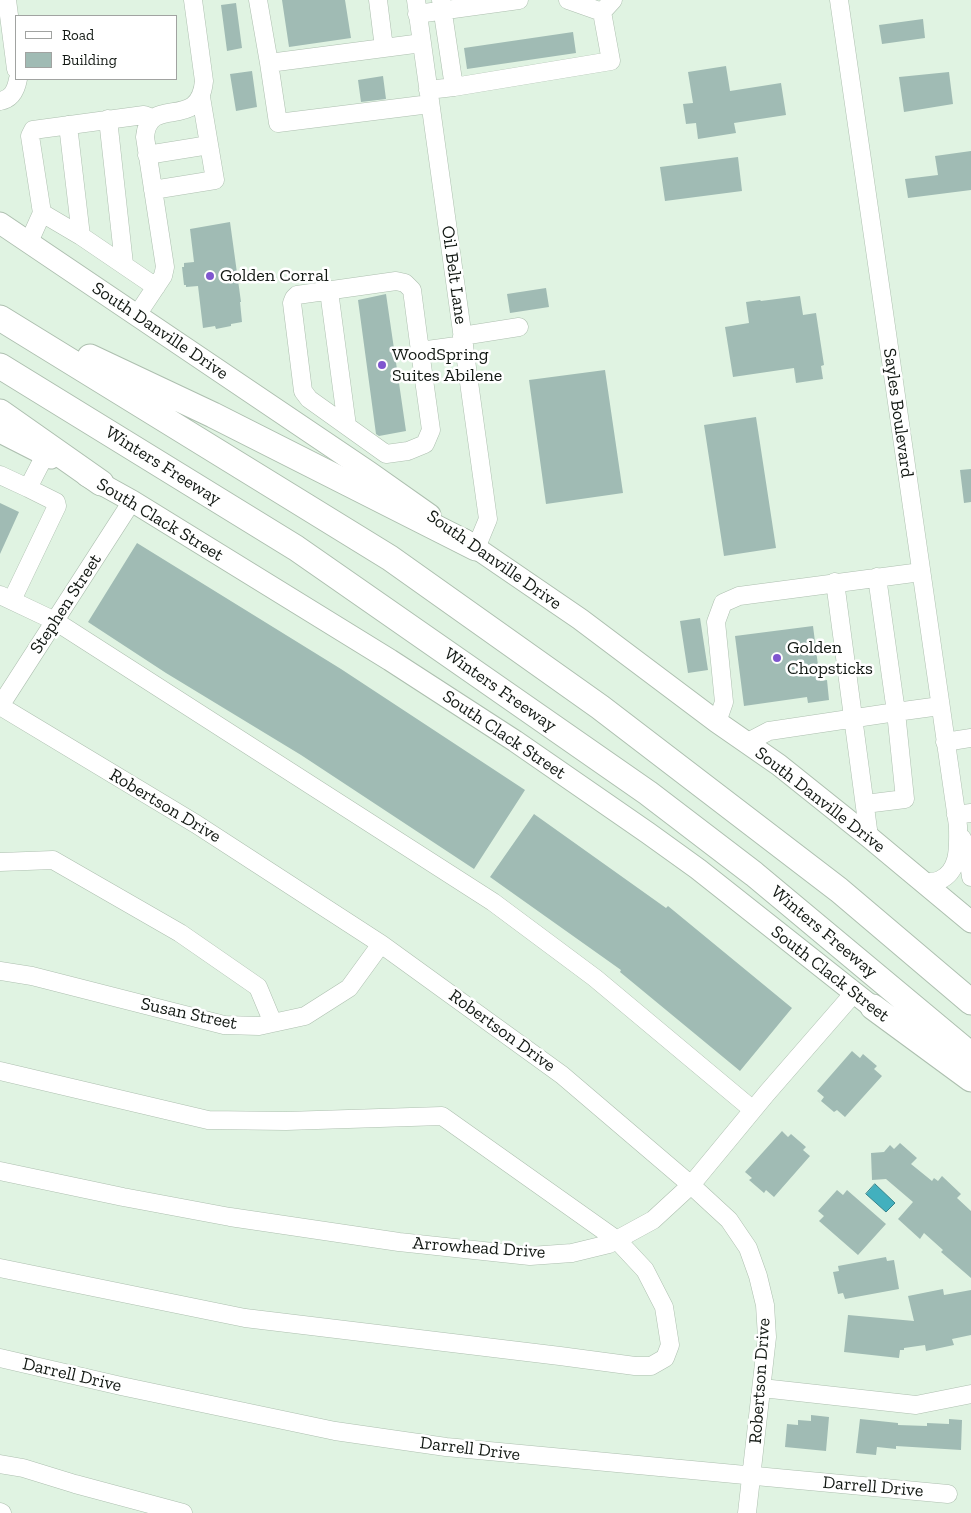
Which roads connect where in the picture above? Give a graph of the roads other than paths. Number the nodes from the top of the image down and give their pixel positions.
1 (7, 0) edge
2 (193, 0) edge
3 (258, 0) edge
4 (378, 0) edge
5 (519, 0) edge
6 (568, 0) edge
7 (839, 0) edge
8 (442, 5) edge
9 (608, 6) edge
10 (416, 7) edge
11 (384, 48) junction
12 (423, 51) junction
13 (449, 56) junction
14 (15, 61) edge
15 (269, 63) junction
16 (18, 80) edge
17 (454, 87) junction
18 (201, 97) junction
19 (429, 97) junction
20 (0, 100) edge
21 (152, 118) junction
22 (108, 119) junction
23 (68, 125) junction
24 (209, 145) junction
25 (148, 155) junction
26 (153, 190) junction
27 (42, 213) junction
28 (0, 223) edge
29 (80, 236) junction
30 (29, 242) junction
31 (124, 264) junction
32 (156, 287) junction
33 (329, 291) junction
34 (137, 316) junction
35 (0, 317) edge
36 (519, 327) dead end
37 (463, 341) junction
38 (420, 350) junction
39 (0, 366) edge
40 (0, 412) edge
41 (347, 426) junction
42 (0, 432) edge
43 (45, 455) junction
44 (0, 475) edge
45 (101, 483) junction
46 (28, 488) junction
47 (132, 501) junction
48 (476, 548) junction
49 (921, 572) junction
50 (877, 577) junction
51 (835, 582) junction
52 (6, 598) edge
53 (55, 621) junction
54 (0, 706) edge
55 (940, 706) junction
56 (896, 712) junction
57 (854, 718) junction
58 (717, 722) junction
59 (971, 738) edge
60 (946, 742) junction
61 (746, 743) junction
62 (865, 804) junction
63 (962, 818) edge
64 (869, 837) junction
65 (0, 862) edge
66 (971, 877) edge
67 (924, 883) junction
68 (971, 922) edge
69 (381, 944) junction
70 (0, 971) edge
71 (864, 1000) junction
72 (971, 1002) edge
73 (273, 1023) junction
74 (971, 1055) edge
75 (0, 1071) edge
76 (971, 1078) edge
77 (971, 1090) edge
78 (754, 1110) junction
79 (0, 1171) edge
80 (691, 1185) junction
81 (617, 1240) junction
82 (0, 1268) edge
83 (0, 1358) edge
84 (762, 1388) junction
85 (971, 1394) edge
86 (0, 1464) edge
87 (751, 1476) junction
88 (948, 1494) dead end
89 (183, 1513) edge
90 (747, 1513) edge

1 - 14 street
2 - 18 street
3 - 15 street
4 - 11 street
5 - 8 street
6 - 9 street
7 - 49 street, Sayles Boulevard
8 - 10 street
8 - 13 street
9 - 17 street
10 - 12 street, Oil Belt Lane
11 - 12 street
11 - 15 street
12 - 13 street
12 - 19 street, Oil Belt Lane
13 - 17 street
15 - 19 street
16 - 20 street
17 - 19 street
18 - 21 street
18 - 24 street
19 - 37 street, Oil Belt Lane
21 - 22 street
21 - 25 street
22 - 23 street
22 - 31 street
23 - 27 street
23 - 29 street
24 - 25 street
24 - 26 street
25 - 26 street
26 - 32 street
27 - 29 street
27 - 30 street
28 - 30 main road, South Danville Drive
29 - 31 street
30 - 34 main road, South Danville Drive
31 - 32 street
32 - 34 street
33 - 38 street
33 - 41 street
33 - 41 street
34 - 48 main road, South Danville Drive
35 - 48 highway
35 - 72 highway
36 - 37 street
37 - 38 street
37 - 48 street, Oil Belt Lane
38 - 41 street
39 - 74 highway, Winters Freeway
40 - 45 highway
42 - 43 main road, South Clack Street
43 - 45 main road, South Clack Street
43 - 46 street
44 - 46 street
45 - 47 main road, South Clack Street
46 - 52 street
47 - 53 street, Stephen Street
47 - 71 main road, South Clack Street
48 - 58 main road, South Danville Drive
49 - 50 street
49 - 55 street, Sayles Boulevard
50 - 51 street
50 - 56 street
51 - 57 street
51 - 58 street
52 - 53 street
53 - 54 street, Stephen Street
53 - 78 street
54 - 69 street, Robertson Drive
55 - 56 street
55 - 60 street, Sayles Boulevard
56 - 57 street
56 - 62 street
57 - 61 street
57 - 62 street
58 - 61 main road, South Danville Drive
59 - 60 street
60 - 63 street, Sayles Boulevard
61 - 64 main road, South Danville Drive
62 - 64 street
63 - 66 street, Sayles Boulevard
63 - 67 street, Sayles Boulevard
64 - 67 main road, South Danville Drive
65 - 73 street
67 - 68 main road, South Danville Drive
69 - 73 street, Susan Street
69 - 80 street, Robertson Drive
70 - 73 street, Susan Street
71 - 76 highway
71 - 77 main road, South Clack Street
71 - 78 street, Arrowhead Drive
75 - 81 street
78 - 80 street, Arrowhead Drive
79 - 81 street, Arrowhead Drive
80 - 81 street, Arrowhead Drive
80 - 84 street, Robertson Drive
81 - 82 street
83 - 87 street, Darrell Drive
84 - 85 street
84 - 87 street, Robertson Drive
86 - 89 street
87 - 88 street, Darrell Drive
87 - 90 street, Robertson Drive

